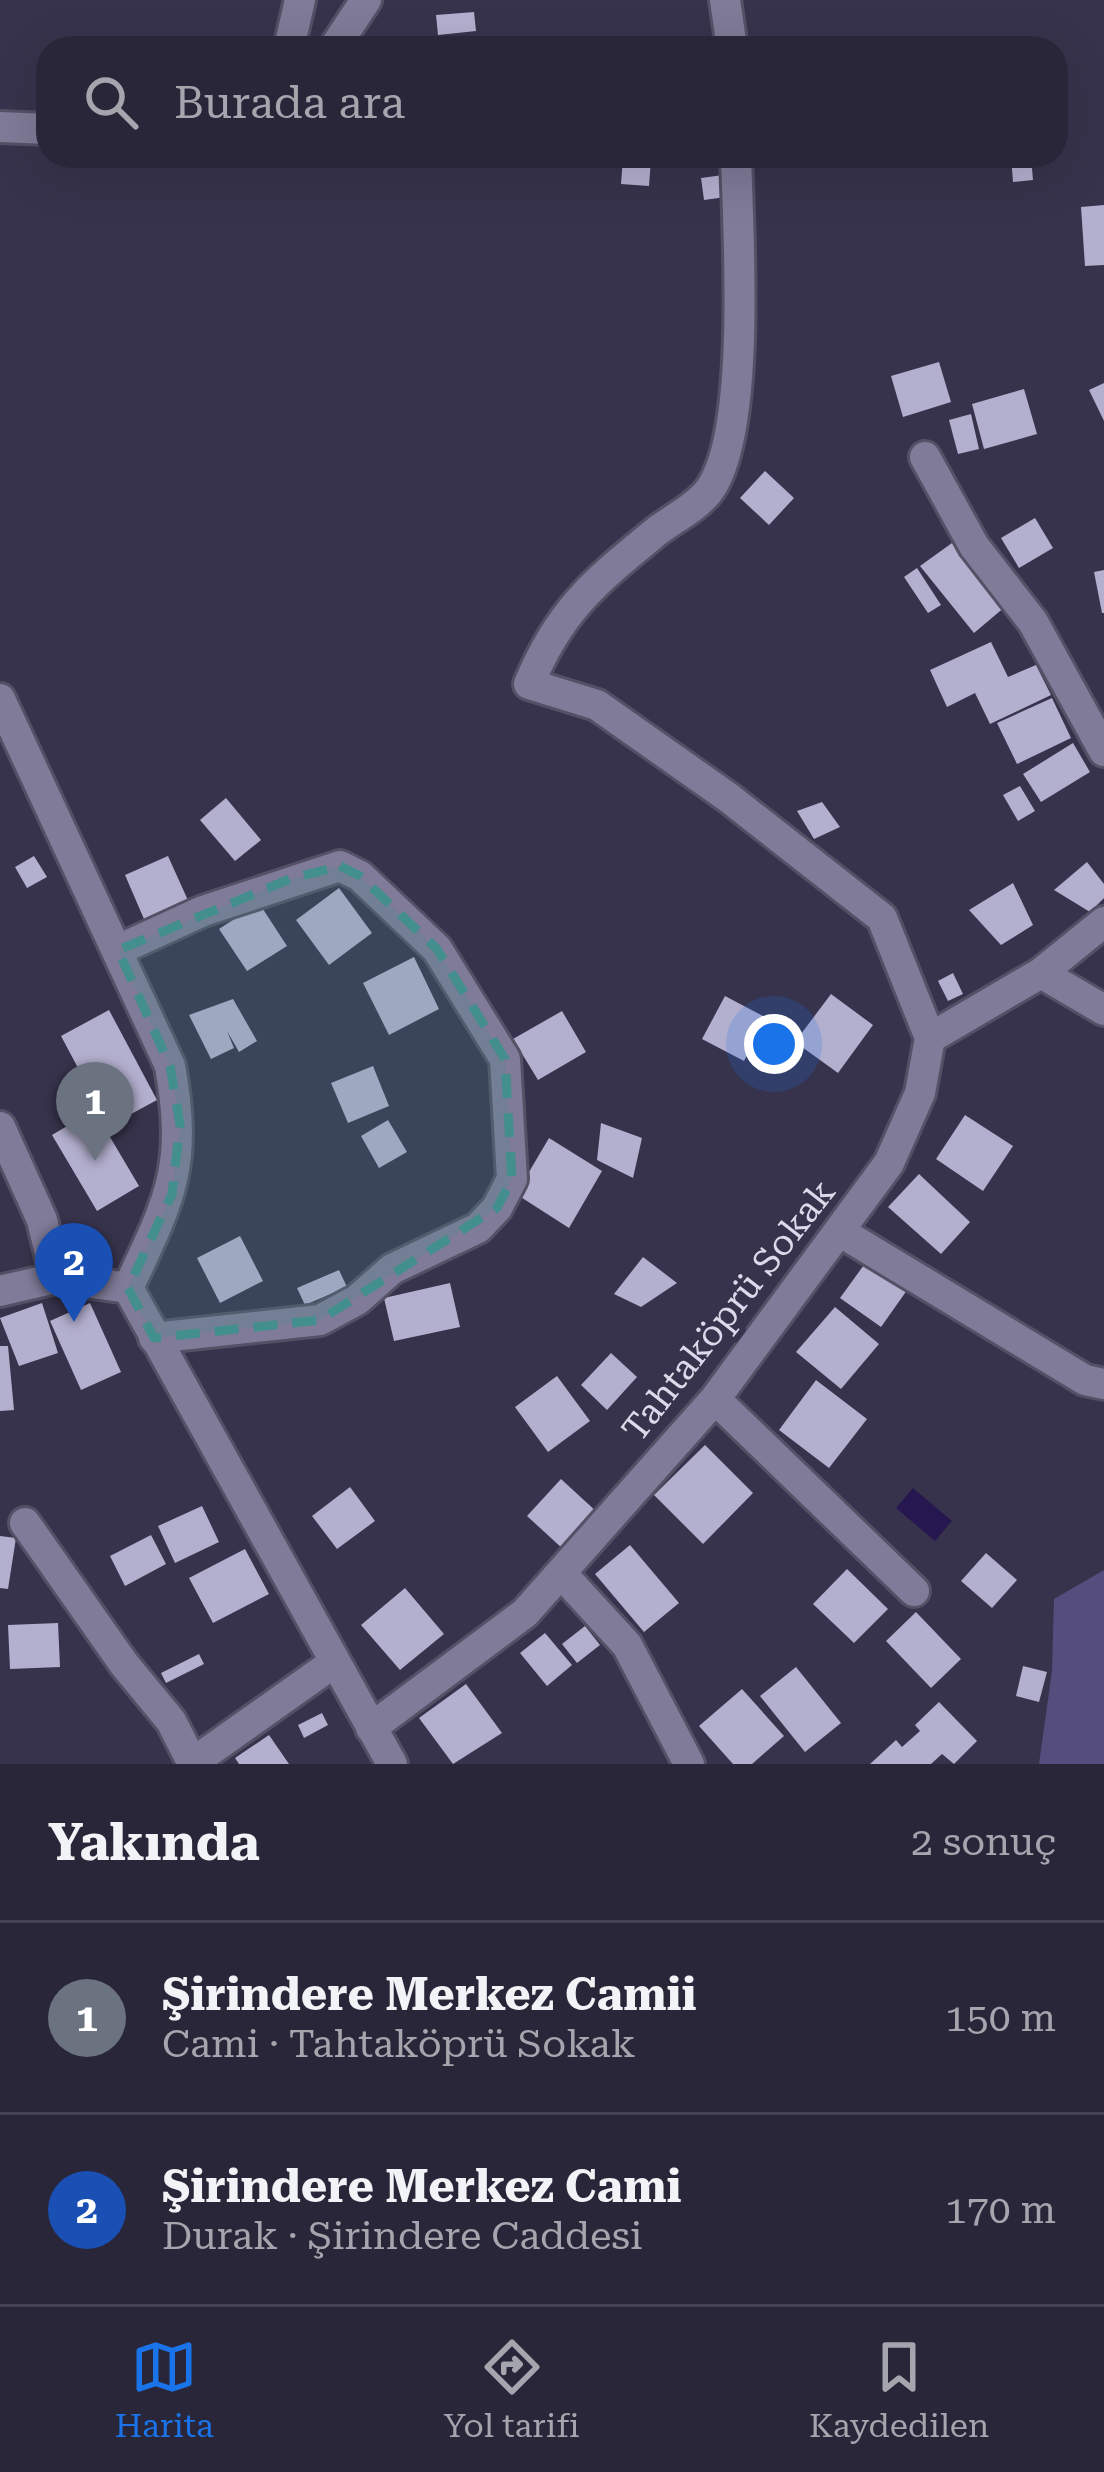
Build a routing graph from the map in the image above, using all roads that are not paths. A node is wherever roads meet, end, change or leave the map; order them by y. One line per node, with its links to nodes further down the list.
1 (300, 0): 5 (street)
2 (340, 0): 6 (street)
3 (366, 0): 7 (street)
4 (725, 0): 8 (street)
5 (292, 36)
6 (337, 36)
7 (342, 36)
8 (730, 36)
9 (0, 127): 10 (street)
10 (36, 129)
11 (736, 168): 19 (street)
12 (925, 457): 14 (street)
13 (0, 700): 16 (street)
14 (1104, 751)
15 (1104, 922): 17 (street)
16 (118, 950): 23 (street); 25 (street)
17 (1041, 973): 18 (street); 19 (street)
18 (1104, 1010)
19 (930, 1038): 21 (street, Tahtaköprü Sokak)
20 (0, 1127): 22 (street)
21 (839, 1231): 26 (street); 27 (street, Tahtaköprü Sokak)
22 (56, 1278): 23 (street); 24 (street)
23 (128, 1288): 25 (street)
24 (0, 1291)
25 (154, 1338): 31 (street)
26 (1104, 1384)
27 (715, 1399): 29 (street, Tahtaköprü Sokak); 30 (street)
28 (25, 1522): 33 (street)
29 (561, 1573): 32 (street, Tahtaköprü Sokak); 35 (street)
30 (914, 1591)
31 (332, 1664): 32 (street); 33 (street)
32 (371, 1728): 34 (street)
33 (192, 1764)
34 (392, 1764)
35 (689, 1764)

